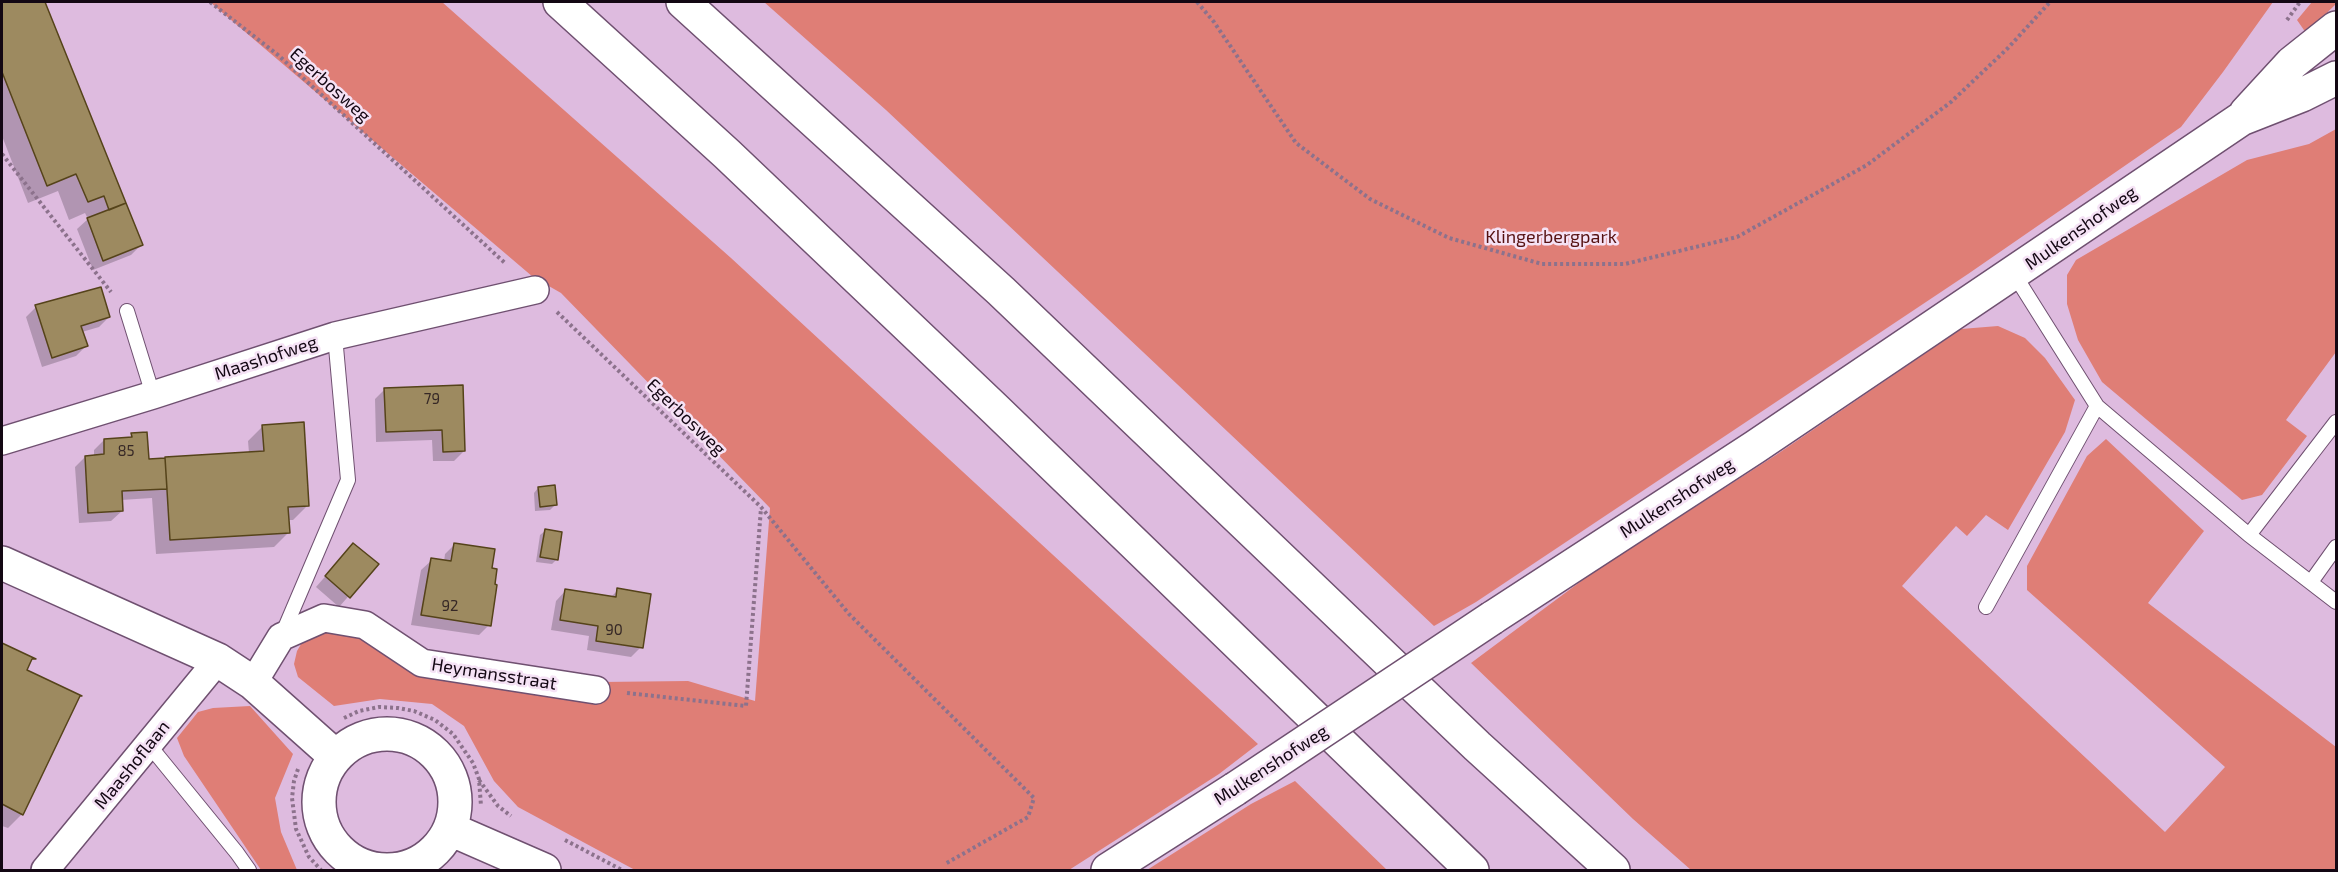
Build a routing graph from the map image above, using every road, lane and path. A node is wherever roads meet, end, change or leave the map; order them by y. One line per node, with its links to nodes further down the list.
1 (210, 2): 13 (path, Egerbosweg)
2 (560, 2): 44 (main road)
3 (683, 2): 45 (main road)
4 (1197, 2): 5 (path)
5 (2050, 2)
6 (2300, 2): 7 (path)
7 (2288, 20)
8 (2337, 28): 10 (main road, Mulkenshofweg)
9 (2337, 78): 10 (main road, Mulkenshofweg)
10 (2241, 119): 12 (main road, Mulkenshofweg)
11 (2, 154): 14 (path)
12 (2014, 274): 17 (lane); 43 (main road, Mulkenshofweg, bridge)
13 (535, 290): 15 (street, Maashofweg); 20 (path, Egerbosweg)
14 (127, 311): 16 (lane)
15 (335, 336): 16 (street, Maashofweg); 27 (lane)
16 (153, 395): 19 (street, Maashofweg)
17 (2097, 406): 21 (lane); 26 (lane)
18 (2337, 422): 21 (lane)
19 (2, 441)
20 (761, 507): 30 (path); 36 (path, Egerbosweg)
21 (2249, 535): 24 (lane)
22 (2337, 547): 24 (lane)
23 (2, 563): 28 (main road)
24 (2311, 582): 25 (lane)
25 (2337, 602)
26 (1986, 608)
27 (281, 638): 29 (street); 30 (street, Heymansstraat)
28 (218, 660): 29 (main road); 31 (street, Maashoflaan)
29 (253, 683): 32 (main road)
30 (596, 690)
31 (149, 745): 38 (street, Maashoflaan); 39 (lane)
32 (326, 747): 33 (path); 34 (main road); 37 (main road); 40 (path)
33 (513, 818)
34 (450, 829): 37 (main road); 41 (main road)
35 (561, 838): 42 (path)
36 (945, 864)
37 (361, 868)
38 (45, 870)
39 (249, 870)
40 (321, 870)
41 (544, 870)
42 (622, 870)
43 (1108, 870)
44 (1472, 870)
45 (1613, 870)

